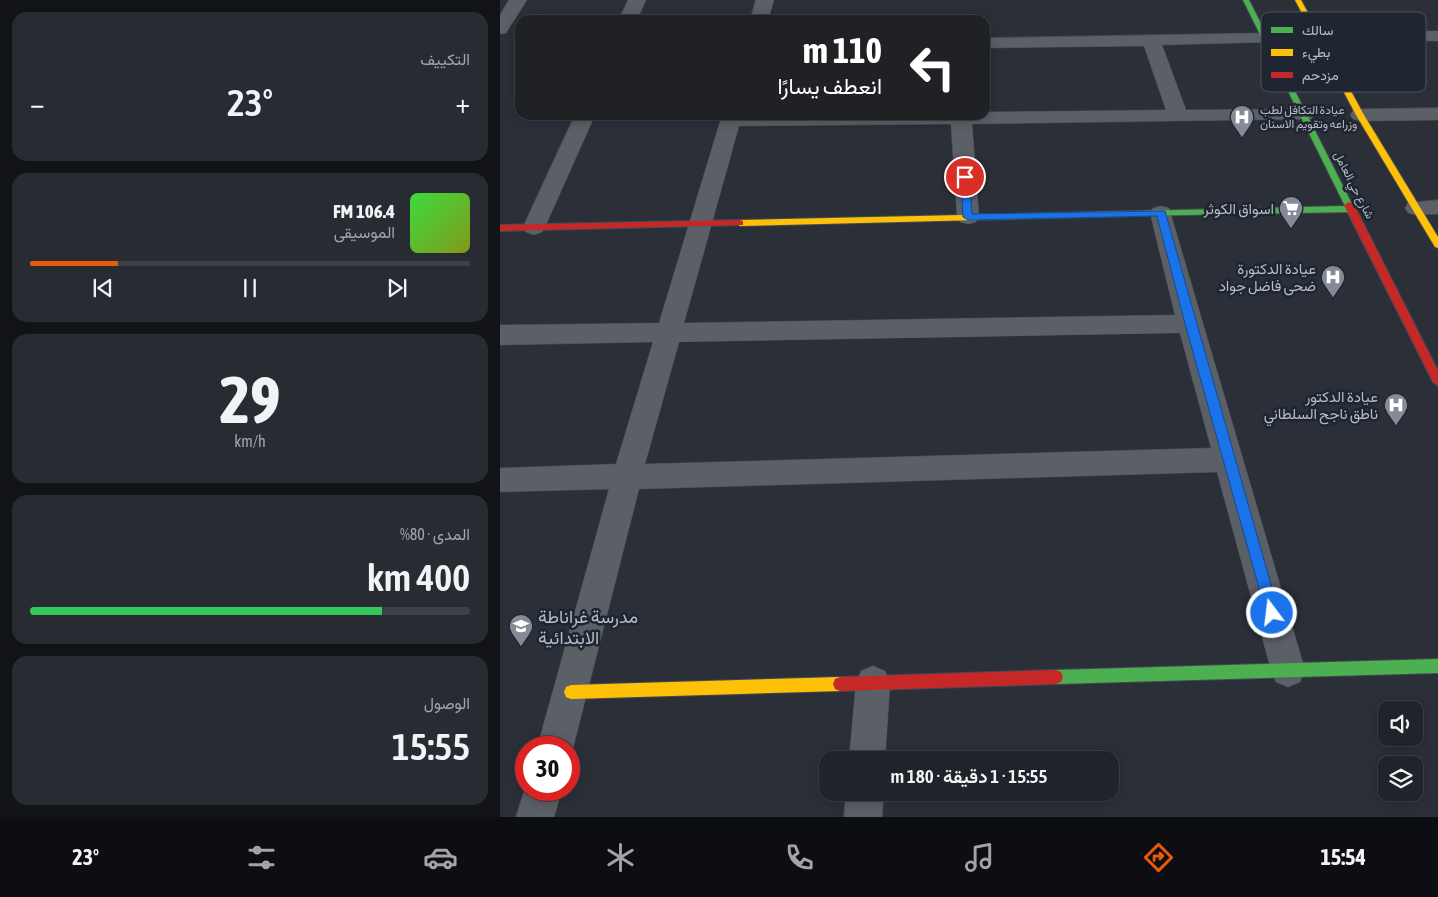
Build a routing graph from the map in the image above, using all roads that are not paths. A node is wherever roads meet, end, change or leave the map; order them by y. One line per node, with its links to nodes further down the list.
1 (518, 0): 9 (street)
2 (637, 0): 7 (street)
3 (765, 0): 8 (street)
4 (1246, 0): 10 (street, شارع حي العامل)
5 (1298, 0): 6 (street)
6 (1304, 12)
7 (630, 15)
8 (760, 15)
9 (500, 29)
10 (1261, 30)
11 (1261, 38): 12 (street)
12 (1151, 40): 13 (street); 17 (street)
13 (990, 43)
14 (1292, 92): 18 (street, شارع حي العامل)
15 (1347, 92): 19 (street)
16 (1438, 114): 19 (street)
17 (1178, 115): 18 (street); 20 (street)
18 (1304, 115): 26 (street, شارع حي العامل)
19 (1360, 115): 25 (street)
20 (990, 118)
21 (583, 120): 30 (street)
22 (730, 120): 29 (street)
23 (961, 120): 28 (street)
24 (1438, 207): 25 (street)
25 (1416, 208): 32 (street)
26 (1352, 209): 27 (street); 36 (street, شارع حي العامل)
27 (1161, 213): 28 (street); 33 (street)
28 (968, 217): 29 (street)
29 (701, 222): 30 (street); 34 (street)
30 (534, 227): 31 (street)
31 (500, 228)
32 (1438, 245)
33 (1190, 324): 34 (street); 37 (street)
34 (669, 333): 35 (street); 38 (street)
35 (500, 335)
36 (1438, 382)
37 (1230, 460): 38 (street); 41 (street)
38 (627, 477): 39 (street); 43 (street)
39 (500, 480)
40 (1438, 666): 41 (street)
41 (1288, 670): 42 (street)
42 (872, 683): 43 (street); 45 (street)
43 (570, 692): 44 (street)
44 (558, 736)
45 (868, 751)
46 (540, 801): 48 (street)
47 (864, 801): 49 (street)
48 (535, 817)
49 (863, 817)

